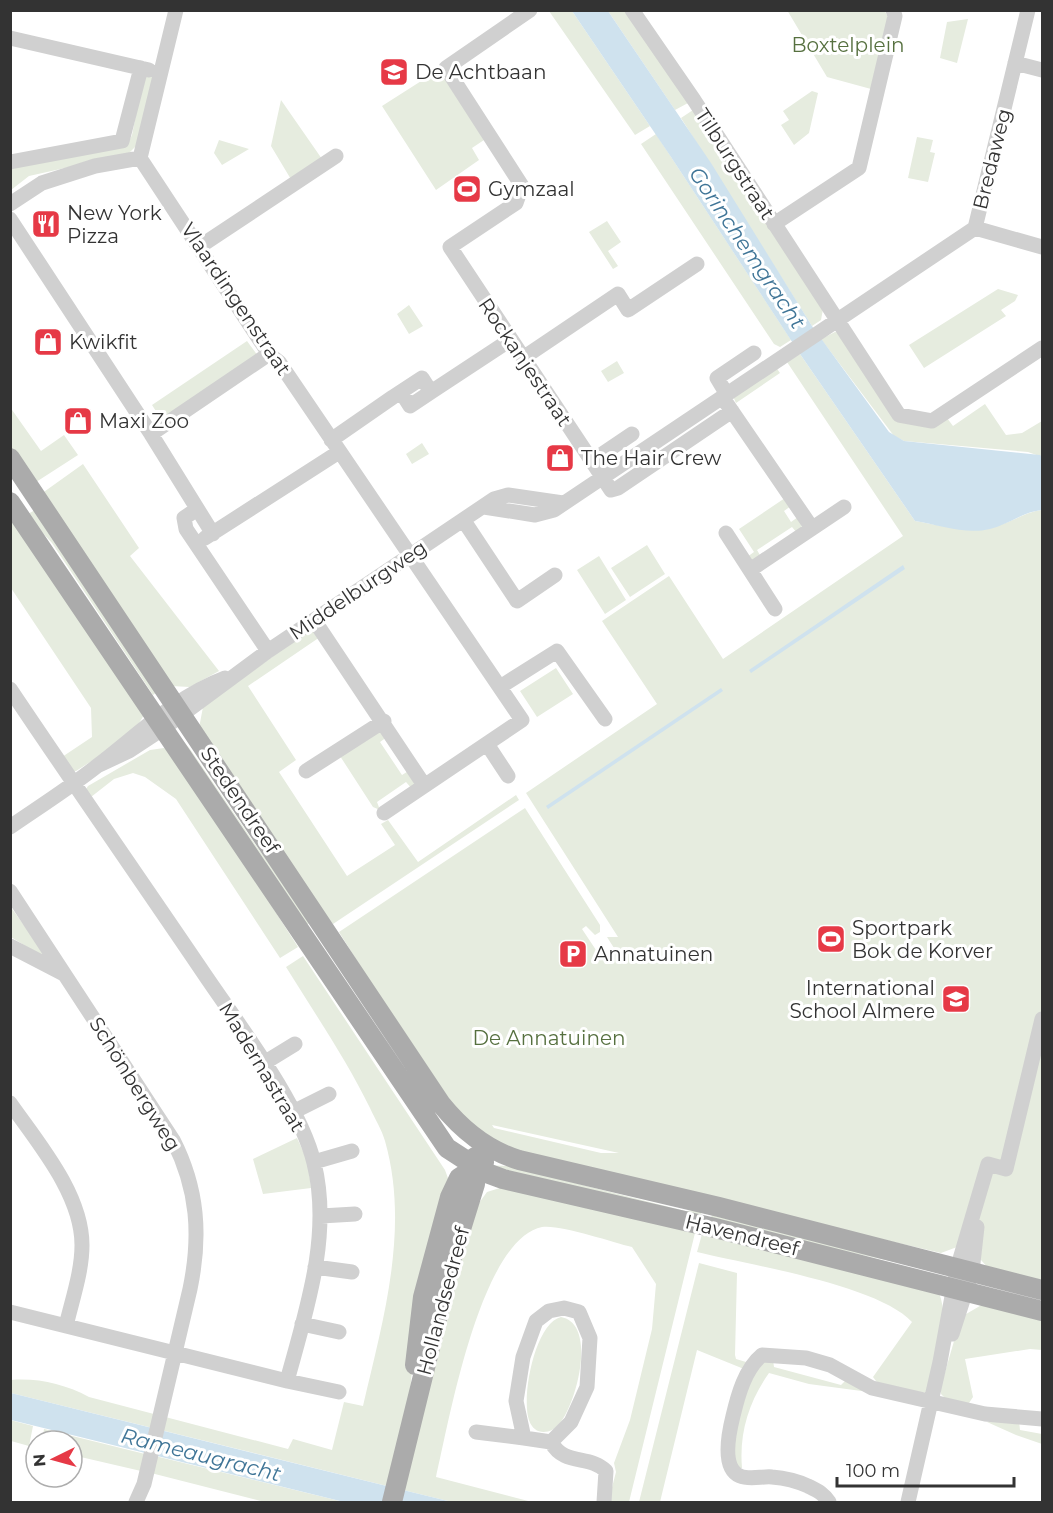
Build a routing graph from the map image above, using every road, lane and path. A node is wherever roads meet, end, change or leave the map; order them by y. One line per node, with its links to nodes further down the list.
1 (176, 10): 10 (street)
2 (530, 10): 22 (street, Rockanjestraat)
3 (632, 10): 16 (street, Tilburgstraat)
4 (893, 10): 16 (street)
5 (1028, 10): 7 (street, Bredaweg)
6 (10, 38): 8 (street)
7 (1015, 63): 9 (street); 17 (street, Bredaweg)
8 (141, 68): 10 (street); 13 (street)
9 (1042, 70)
10 (161, 72): 12 (street)
11 (336, 156): 18 (street)
12 (140, 159): 14 (street); 18 (street, Vlaardingenstraat)
13 (10, 162)
14 (10, 204)
15 (10, 219): 30 (street)
16 (774, 224): 21 (street, Tilburgstraat)
17 (975, 228): 19 (street); 21 (street, Bredaweg)
18 (199, 247): 26 (street, Vlaardingenstraat)
19 (1042, 247)
20 (697, 264): 27 (street)
21 (838, 319): 23 (street, Bredaweg); 24 (street, Tilburgstraat)
22 (510, 340): 27 (street, Rockanjestraat); 32 (street)
23 (795, 348): 28 (street, Middelburgweg)
24 (1042, 348)
25 (754, 353): 28 (street)
26 (269, 354): 30 (street); 32 (street, Vlaardingenstraat)
27 (523, 358): 33 (street, Rockanjestraat)
28 (724, 394): 29 (street); 35 (street, Middelburgweg)
29 (732, 411): 35 (street); 40 (street)
30 (151, 434): 37 (street)
31 (632, 434): 33 (street)
32 (335, 446): 42 (street); 44 (street, Vlaardingenstraat)
33 (592, 461): 35 (street, Rockanjestraat)
34 (14, 463): 52 (main road, Stedendreef)
35 (602, 476): 39 (street, Middelburgweg)
36 (844, 507): 40 (street)
37 (197, 509): 42 (street); 43 (street)
38 (15, 510): 55 (main road, Stedendreef)
39 (464, 521): 44 (street, Middelburgweg); 46 (street)
40 (812, 528): 45 (street)
41 (726, 533): 45 (street)
42 (213, 534): 43 (street)
43 (196, 544): 49 (street)
44 (409, 555): 48 (street, Middelburgweg); 50 (street, Vlaardingenstraat)
45 (750, 570): 47 (street)
46 (555, 575)
47 (775, 609)
48 (314, 620): 49 (street, Middelburgweg); 54 (street)
49 (268, 651): 52 (street, Middelburgweg)
50 (500, 687): 53 (street); 56 (street, Vlaardingenstraat)
51 (10, 689): 59 (street, Madernastraat)
52 (179, 710): 55 (street, Middelburgweg); 72 (main road, Stedendreef)
53 (605, 719)
54 (384, 721): 57 (street); 60 (street)
55 (160, 722): 59 (street, Middelburgweg); 73 (main road, Stedendreef)
56 (487, 744): 58 (street); 60 (street)
57 (306, 771)
58 (508, 776)
59 (74, 782): 62 (street, Middelburgweg); 68 (street, Madernastraat)
60 (424, 785): 61 (street)
61 (384, 813)
62 (10, 827)
63 (10, 891): 65 (street, Schönbergweg)
64 (10, 946): 65 (street, Schönbergweg)
65 (66, 975): 93 (street, Schönbergweg)
66 (1042, 1019): 84 (street)
67 (295, 1044): 68 (street)
68 (264, 1063): 71 (street, Madernastraat)
69 (329, 1094): 71 (street)
70 (10, 1102): 91 (street)
71 (293, 1112): 76 (street, Madernastraat)
72 (474, 1138): 75 (main road, Stedendreef); 77 (main road)
73 (447, 1148): 77 (main road, Havendreef); 79 (main road)
74 (352, 1151): 76 (street)
75 (513, 1158): 77 (main road); 84 (main road, Havendreef)
76 (314, 1162): 82 (street, Madernastraat)
77 (475, 1166): 78 (main road, Havendreef); 79 (main road); 80 (main road)
78 (503, 1179): 80 (main road); 87 (main road, Havendreef)
79 (455, 1184): 96 (main road, Hollandsedreef)
80 (470, 1202): 96 (main road, Hollandsedreef)
81 (355, 1214): 82 (street)
82 (321, 1216): 83 (street, Madernastraat)
83 (315, 1267): 85 (street); 90 (street, Madernastraat)
84 (964, 1270): 86 (main road, Havendreef); 87 (street)
85 (352, 1272)
86 (1042, 1290)
87 (960, 1291): 88 (main road, Havendreef); 97 (street)
88 (1042, 1311)
89 (10, 1312): 91 (street)
90 (302, 1324): 92 (street); 94 (street, Madernastraat)
91 (66, 1326): 93 (street)
92 (339, 1332)
93 (173, 1354): 94 (street); 102 (street, Schönbergweg)
94 (287, 1381): 95 (street)
95 (339, 1392)
96 (415, 1401): 103 (main road, Hollandsedreef)
97 (932, 1401): 98 (street); 105 (street); 106 (street)
98 (1042, 1419)
99 (476, 1432): 100 (street)
100 (524, 1438): 101 (street); 101 (street)
101 (550, 1442): 104 (street)
102 (136, 1503)
103 (392, 1503)
104 (604, 1503)
105 (829, 1503)
106 (908, 1503)

